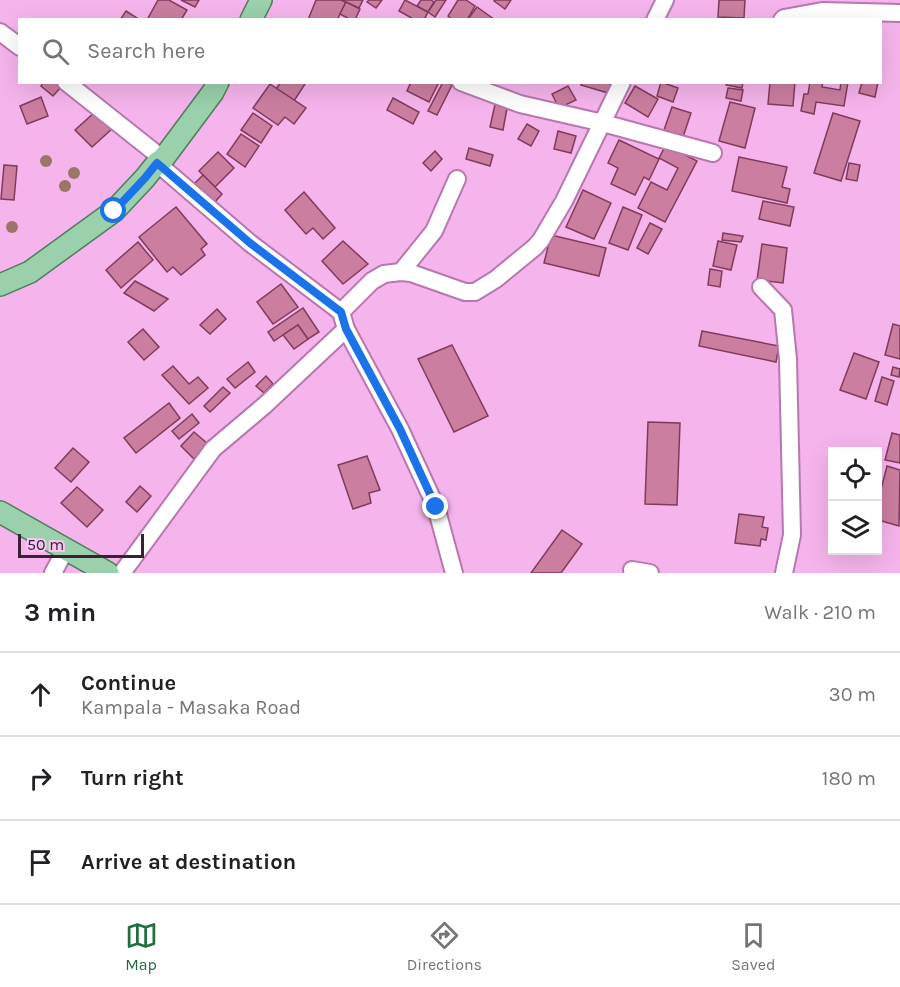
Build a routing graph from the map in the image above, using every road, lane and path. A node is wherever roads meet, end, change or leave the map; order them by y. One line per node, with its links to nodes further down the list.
1 (261, 0): 4 (main road)
2 (665, 0): 5 (street)
3 (900, 13): 6 (street)
4 (252, 18)
5 (657, 18)
6 (784, 18)
7 (0, 32): 8 (street)
8 (18, 46)
9 (68, 84): 15 (street)
10 (217, 84): 15 (main road)
11 (466, 84): 13 (street)
12 (621, 84): 13 (street)
13 (603, 123): 14 (street); 17 (street)
14 (713, 153)
15 (160, 161): 18 (main road); 20 (street)
16 (457, 179): 17 (street)
17 (400, 272): 20 (street)
18 (0, 285)
19 (761, 287): 30 (street)
20 (341, 312): 21 (street)
21 (346, 329): 27 (street); 28 (street)
22 (0, 512): 23 (main road)
23 (66, 549): 25 (street); 26 (main road)
24 (632, 570): 29 (street)
25 (53, 573)
26 (108, 573)
27 (122, 573)
28 (454, 573)
29 (650, 573)
30 (784, 573)

